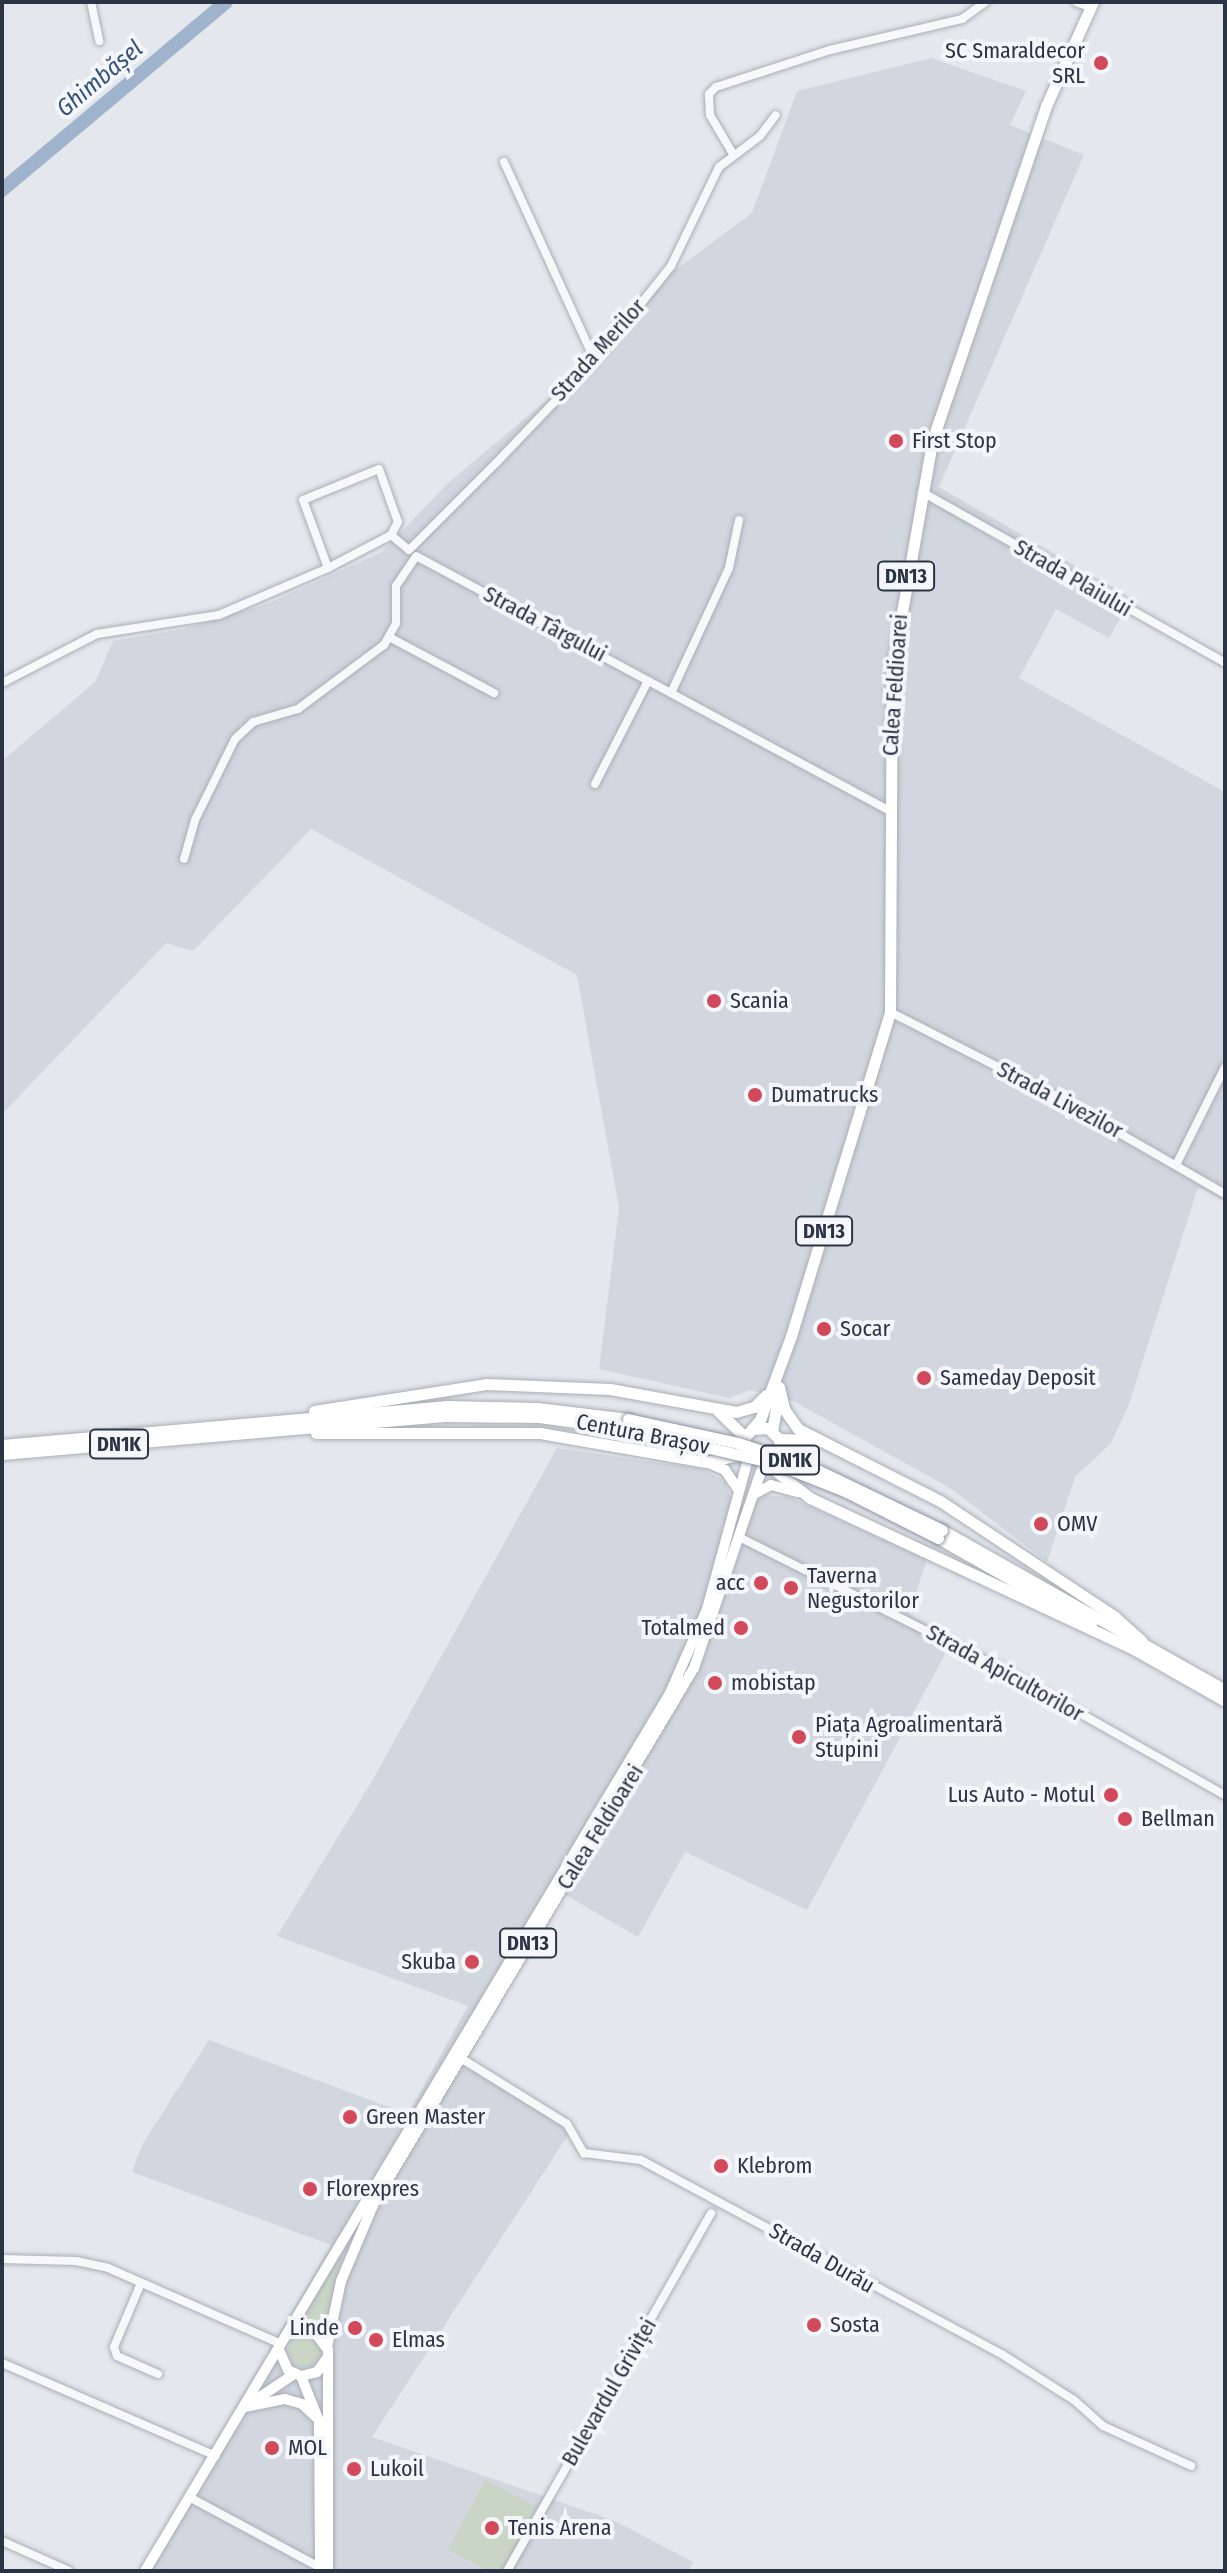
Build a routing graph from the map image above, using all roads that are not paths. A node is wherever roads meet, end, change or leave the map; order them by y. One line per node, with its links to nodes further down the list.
1 (91, 2): 5 (street)
2 (985, 2): 7 (street)
3 (1076, 2): 4 (street)
4 (1092, 5): 10 (highway, Calea Feldioarei / DN13)
5 (99, 41)
6 (776, 115): 7 (street, Strada Merilor)
7 (733, 154): 9 (street, Strada Merilor)
8 (504, 162): 9 (street)
9 (594, 359): 13 (street, Strada Merilor)
10 (922, 492): 17 (street, Strada Plaiului); 23 (highway, Calea Feldioarei / DN13)
11 (739, 520): 21 (street)
12 (391, 535): 13 (street); 15 (street); 15 (street)
13 (409, 550): 14 (street, Strada Târgului)
14 (418, 557): 16 (street); 18 (street, Strada Târgului)
15 (328, 568): 19 (street)
16 (391, 638): 20 (street); 24 (street)
17 (1225, 663)
18 (648, 681): 21 (street, Strada Târgului); 22 (street)
19 (2, 683)
20 (494, 693)
21 (671, 693): 23 (street, Strada Târgului)
22 (595, 784)
23 (890, 811): 25 (highway, Calea Feldioarei / DN13)
24 (184, 859)
25 (890, 1012): 27 (street, Strada Livezilor); 29 (highway, Calea Feldioarei / DN13)
26 (1225, 1067): 27 (street)
27 (1177, 1163): 28 (street, Strada Livezilor)
28 (1225, 1194)
29 (776, 1386): 30 (highway); 32 (highway, Calea Feldioarei / DN13); 33 (highway, Calea Feldioarei / DN13); 34 (highway)
30 (717, 1410): 31 (highway); 32 (highway)
31 (235, 1428): 35 (highway, Centura Brașov / DN1K); 36 (highway, Centura Brașov / DN1K); 38 (highway); 44 (highway, Centura Brașov / DN1K, bridge)
32 (749, 1433): 33 (highway); 37 (highway, DN13)
33 (776, 1435): 34 (highway); 39 (highway, DN13)
34 (818, 1440): 44 (highway, DN1K)
35 (2, 1445)
36 (2, 1454)
37 (746, 1457): 38 (highway); 39 (highway); 40 (main road, Calea Feldioarei / DN13)
38 (706, 1462): 40 (main road)
39 (765, 1464): 41 (main road, Calea Feldioarei / DN13); 42 (highway)
40 (740, 1493): 52 (main road, Calea Feldioarei / DN13)
41 (752, 1495): 42 (main road); 43 (main road, Calea Feldioarei / DN13)
42 (810, 1498): 44 (highway)
43 (739, 1537): 47 (street, Strada Apicultorilor); 48 (main road, Calea Feldioarei / DN13)
44 (1139, 1646): 45 (highway, Centura Brașov / DN1K); 46 (highway, Centura Brașov / DN1K)
45 (1225, 1690)
46 (1225, 1701)
47 (1225, 1795)
48 (459, 2057): 54 (main road, Calea Feldioarei / DN13); 61 (street, Strada Durău)
49 (711, 2213): 67 (street, Bulevardul Griviței)
50 (2, 2259): 51 (street)
51 (141, 2283): 53 (street); 56 (street)
52 (292, 2332): 53 (main road, Calea Feldioarei / DN13); 54 (main road)
53 (281, 2348): 57 (main road); 58 (main road, Calea Feldioarei)
54 (327, 2350): 57 (main road, Calea Feldioarei); 64 (main road, DN13)
55 (2, 2363): 60 (street)
56 (158, 2374)
57 (298, 2375): 58 (main road, Calea Feldioarei); 59 (main road)
58 (245, 2407): 59 (main road); 60 (main road, Calea Feldioarei)
59 (319, 2421): 64 (main road)
60 (216, 2456): 62 (main road, Calea Feldioarei)
61 (1191, 2466)
62 (191, 2498): 64 (street); 66 (main road, Calea Feldioarei)
63 (2, 2541): 65 (street)
64 (322, 2570)
65 (69, 2571)
66 (145, 2571)
67 (507, 2571)

